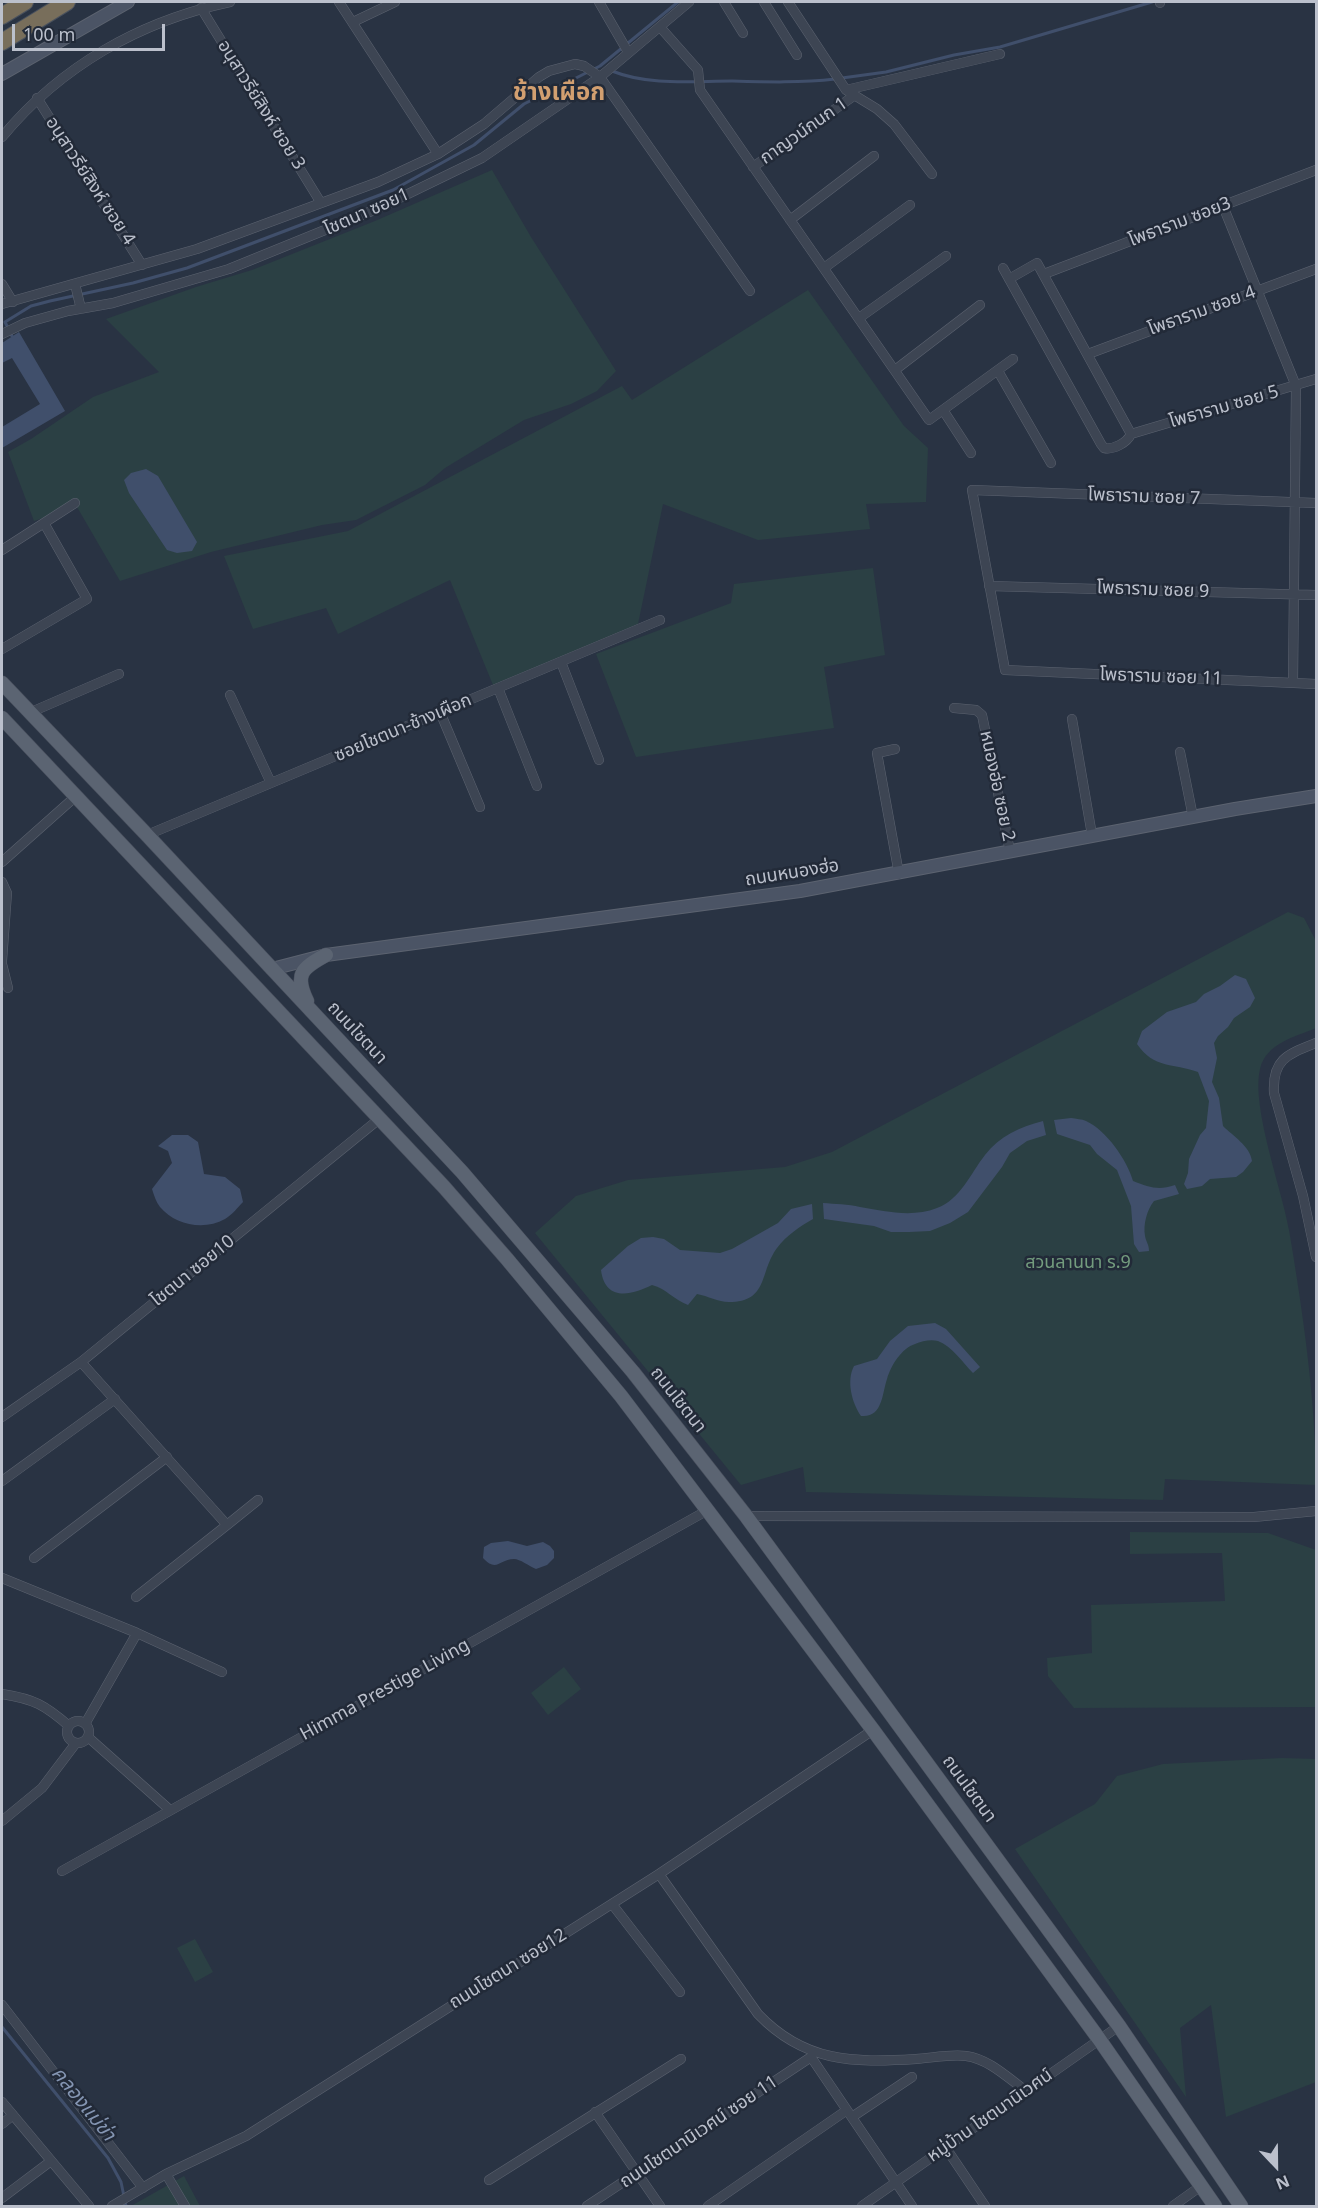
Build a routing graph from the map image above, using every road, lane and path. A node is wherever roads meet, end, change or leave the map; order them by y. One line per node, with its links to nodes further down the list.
1 (25, 2): 13 (highway)
2 (67, 2): 17 (highway)
3 (128, 2): 21 (main road)
4 (230, 2): 12 (street)
5 (339, 2): 14 (street)
6 (395, 2): 14 (street)
7 (599, 2): 18 (street)
8 (689, 2): 15 (street, โชตนา ซอย1)
9 (724, 2): 16 (street)
10 (764, 2): 20 (street)
11 (788, 2): 23 (street)
12 (201, 8): 24 (street); 31 (street, อนุสาวรีย์สิงห์ ซอย 3)
13 (2, 16)
14 (353, 22): 26 (street)
15 (660, 27): 18 (street, โชตนา ซอย1); 28 (street)
16 (743, 33)
17 (2, 42)
18 (628, 52): 22 (street, โชตนา ซอย1)
19 (1000, 54): 23 (street)
20 (797, 55)
21 (2, 74)
22 (600, 76): 26 (street); 44 (street); 49 (street, โชตนา ซอย1)
23 (850, 92): 28 (street, กาญวน์กนก 1); 30 (street)
24 (37, 99): 25 (street); 36 (street, อนุสาวรีย์สิงห์ ซอย 4)
25 (2, 137)
26 (438, 154): 31 (street)
27 (874, 156): 34 (street)
28 (753, 167): 34 (street)
29 (1317, 170): 33 (street, โพธาราม ซอย3)
30 (932, 174)
31 (321, 202): 36 (street)
32 (910, 205): 38 (street)
33 (1223, 206): 40 (street, โพธาราม ซอย3); 45 (street)
34 (790, 219): 38 (street)
35 (946, 256): 50 (street)
36 (142, 265): 43 (street)
37 (1003, 267): 41 (street)
38 (824, 268): 50 (street)
39 (1317, 268): 45 (street, โพธาราม ซอย 4)
40 (1044, 274): 41 (street); 52 (street)
41 (1009, 279): 59 (street, โพธาราม ซอย 5)
42 (2, 284): 46 (street)
43 (75, 284): 46 (street); 49 (street)
44 (750, 291)
45 (1257, 291): 52 (street, โพธาราม ซอย 4); 57 (street)
46 (13, 302): 47 (street)
47 (2, 304)
48 (980, 306): 54 (street)
49 (81, 309): 51 (street, โชตนา ซอย1)
50 (859, 318): 54 (street)
51 (2, 334)
52 (1088, 354): 59 (street)
53 (1013, 359): 55 (street)
54 (895, 370): 58 (street)
55 (998, 370): 58 (street); 61 (street)
56 (1317, 380): 57 (street, โพธาราม ซอย 5)
57 (1296, 386): 59 (street, โพธาราม ซอย 5); 63 (street)
58 (942, 410): 60 (street)
59 (1131, 434)
60 (971, 453)
61 (1051, 463)
62 (75, 503): 65 (street)
63 (1295, 503): 64 (street, โพธาราม ซอย 7); 67 (street, โพธาราม ซอย 7); 68 (street)
64 (1317, 503)
65 (44, 523): 66 (street); 71 (street)
66 (2, 550)
67 (989, 586): 68 (street, โพธาราม ซอย 9); 75 (street, โพธาราม ซอย 11)
68 (1294, 594): 69 (street, โพธาราม ซอย 9); 75 (street)
69 (1317, 595)
70 (660, 620): 72 (street, ซอยโชตนา-ช้างเผือก)
71 (2, 649)
72 (561, 662): 77 (street, ซอยโชตนา-ช้างเผือก); 86 (street)
73 (118, 674): 81 (street)
74 (2, 683): 81 (main road, ถนนโชตนา)
75 (1293, 683): 76 (street, โพธาราม ซอย 11)
76 (1317, 684)
77 (498, 688): 80 (street, ซอยโชตนา-ช้างเผือก); 88 (street)
78 (230, 695): 87 (street)
79 (954, 708): 95 (street, หนองฮ่อ ซอย 2)
80 (440, 712): 87 (street, ซอยโชตนา-ช้างเผือก); 91 (street)
81 (29, 713): 93 (main road, ถนนโชตนา)
82 (2, 718): 90 (main road)
83 (1072, 719): 94 (street)
84 (895, 749): 97 (street)
85 (1180, 752): 92 (street)
86 (599, 760)
87 (271, 783): 93 (street, ซอยโชตนา-ช้างเผือก)
88 (537, 786)
89 (1317, 796): 92 (main road, ถนนหนองฮ่อ)
90 (75, 797): 96 (street); 102 (main road)
91 (480, 807)
92 (1193, 817): 94 (main road, ถนนหนองฮ่อ)
93 (147, 835): 101 (main road, ถนนโชตนา)
94 (1092, 836): 95 (main road, ถนนหนองฮ่อ)
95 (1010, 851): 97 (main road, ถนนหนองฮ่อ)
96 (2, 862)
97 (899, 874): 99 (main road, ถนนหนองฮ่อ)
98 (2, 882): 100 (street)
99 (326, 955): 101 (main road, ถนนหนองฮ่อ); 104 (main road)
100 (2, 963): 103 (street)
101 (272, 969): 102 (main road); 104 (main road, ถนนโชตนา)
102 (254, 986): 106 (main road)
103 (8, 988)
104 (311, 1010): 107 (main road, ถนนโชตนา)
105 (1317, 1043): 109 (street)
106 (379, 1119): 108 (main road); 110 (street, โชตนา ซอย10)
107 (462, 1172): 108 (main road); 118 (main road, ถนนโชตนา)
108 (444, 1187): 116 (main road)
109 (1317, 1257)
110 (81, 1362): 111 (street); 112 (street, โชตนา ซอย10)
111 (115, 1399): 113 (street); 114 (street)
112 (2, 1418)
113 (167, 1457): 119 (street); 120 (street)
114 (2, 1481)
115 (258, 1500): 119 (street)
116 (708, 1510): 128 (main road); 131 (street, Himma Prestige Living)
117 (1317, 1510): 118 (street)
118 (746, 1516): 138 (main road, ถนนโชตนา)
119 (227, 1525): 122 (street)
120 (34, 1558)
121 (2, 1578): 123 (street)
122 (136, 1597)
123 (136, 1633): 124 (street); 126 (street)
124 (222, 1672)
125 (2, 1694): 127 (street)
126 (86, 1724): 127 (street); 129 (street)
127 (69, 1726): 130 (street)
128 (873, 1730): 134 (street, ถนนโชตนา ซอย12); 139 (main road)
129 (88, 1737): 130 (street); 131 (street)
130 (76, 1743): 132 (street)
131 (170, 1810): 133 (street, Himma Prestige Living)
132 (2, 1821)
133 (62, 1871)
134 (659, 1874): 135 (street, ถนนโชตนา ซอย12); 142 (street)
135 (612, 1904): 136 (street); 151 (street, ถนนโชตนา ซอย12)
136 (680, 1992)
137 (2, 2006): 155 (street)
138 (1119, 2026): 139 (street, หมู่บ้าน โชตนานิเวศน์); 168 (main road, ถนนโชตนา)
139 (1099, 2039): 142 (street, หมู่บ้าน โชตนานิเวศน์); 154 (main road)
140 (681, 2059): 144 (street)
141 (912, 2077): 145 (street)
142 (1026, 2091): 148 (street, หมู่บ้าน โชตนานิเวศน์)
143 (2, 2102): 146 (street)
144 (595, 2112): 150 (street); 152 (street)
145 (849, 2113): 150 (street, ถนนโชตนานิเวศน์ ซอย 11); 153 (street); 162 (street)
146 (13, 2115): 147 (street); 149 (street)
147 (2, 2124)
148 (946, 2148): 153 (street, หมู่บ้าน โชตนานิเวศน์); 165 (street)
149 (51, 2161): 156 (street); 158 (street)
150 (637, 2173): 160 (street, ถนนโชตนานิเวศน์ ซอย 11); 161 (street)
151 (166, 2174): 155 (street, ถนนโชตนา ซอย12); 159 (street)
152 (489, 2180)
153 (896, 2183): 163 (street, หมู่บ้าน โชตนานิเวศน์); 164 (street)
154 (1201, 2186): 166 (street); 167 (main road)
155 (143, 2188): 157 (street, ถนนโชตนา ซอย12)
156 (2, 2198)
157 (115, 2205)
158 (89, 2206)
159 (185, 2206)
160 (587, 2206)
161 (660, 2206)
162 (708, 2206)
163 (862, 2206)
164 (912, 2206)
165 (985, 2206)
166 (1173, 2206)
167 (1215, 2206)
168 (1241, 2206)

